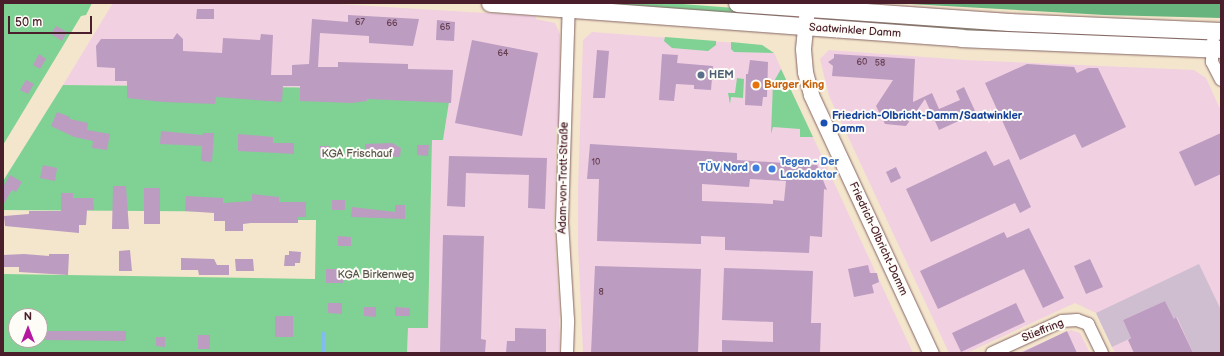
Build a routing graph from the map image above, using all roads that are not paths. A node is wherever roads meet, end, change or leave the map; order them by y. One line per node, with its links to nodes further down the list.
1 (490, 3): 3 (main road, Saatwinkler Damm)
2 (737, 3): 4 (main road, Saatwinkler Damm)
3 (569, 6): 5 (main road, Saatwinkler Damm); 9 (street, Adam-von-Trott-Straße)
4 (807, 8): 5 (street, Friedrich-Olbricht-Damm); 6 (main road, Saatwinkler Damm)
5 (805, 27): 7 (main road, Saatwinkler Damm); 10 (street, Friedrich-Olbricht-Damm)
6 (1217, 31): 7 (street)
7 (1217, 49): 8 (street)
8 (1221, 80)
9 (567, 353)
10 (931, 353)
11 (992, 353): 12 (street, Stieffring)
12 (1102, 353)

